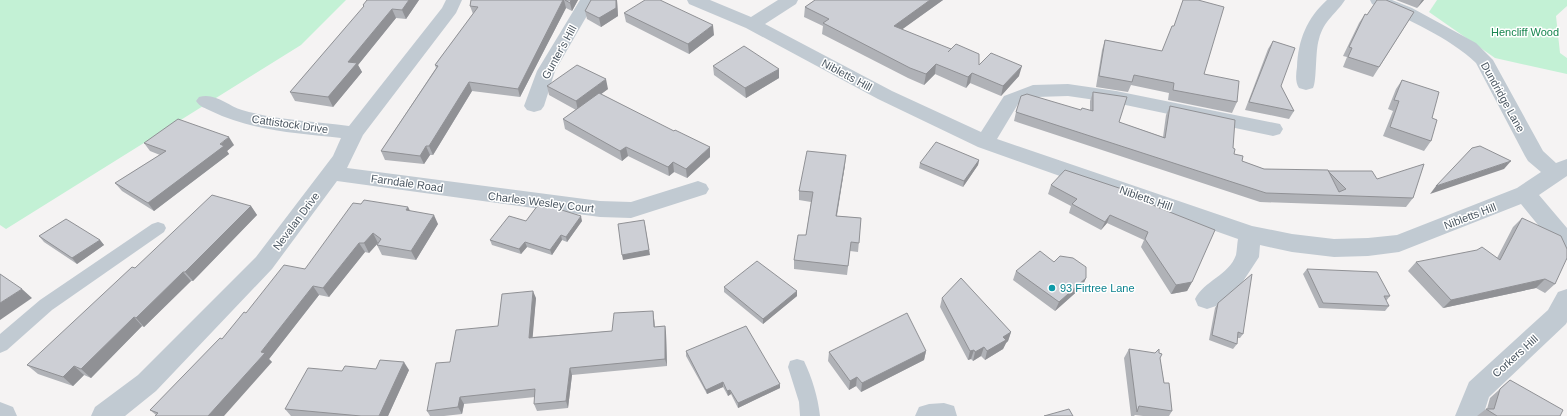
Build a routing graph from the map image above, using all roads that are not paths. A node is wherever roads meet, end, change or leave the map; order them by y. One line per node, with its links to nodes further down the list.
1 (454, 0): 12 (street, Nevalan Drive)
2 (588, 0): 10 (street, Gunter's Hill)
3 (695, 0): 7 (street, Nibletts Hill)
4 (790, 0): 7 (street)
5 (1337, 0): 8 (street)
6 (1378, 0): 14 (street, Dundridge Lane)
7 (752, 24): 13 (street, Nibletts Hill)
8 (1306, 84)
9 (206, 101): 12 (street, Cattistock Drive)
10 (534, 106)
11 (1273, 129): 13 (street)
12 (354, 133): 15 (street, Nevalan Drive)
13 (985, 142): 20 (street, Nibletts Hill)
14 (1561, 169): 18 (street, Nibletts Hill)
15 (332, 173): 17 (street, Farndale Road); 28 (street, Nevalan Drive)
16 (698, 189): 17 (street, Charles Wesley Court)
17 (483, 194)
18 (1525, 194): 20 (street, Nibletts Hill); 21 (street)
19 (158, 228): 24 (lane)
20 (1250, 234): 22 (street)
21 (1567, 250)
22 (1207, 299)
23 (1567, 299): 30 (street, Corkers Hill)
24 (0, 345)
25 (796, 367): 29 (lane)
26 (0, 414): 27 (street)
27 (3, 416)
28 (105, 416)
29 (810, 416)
30 (1469, 416)

